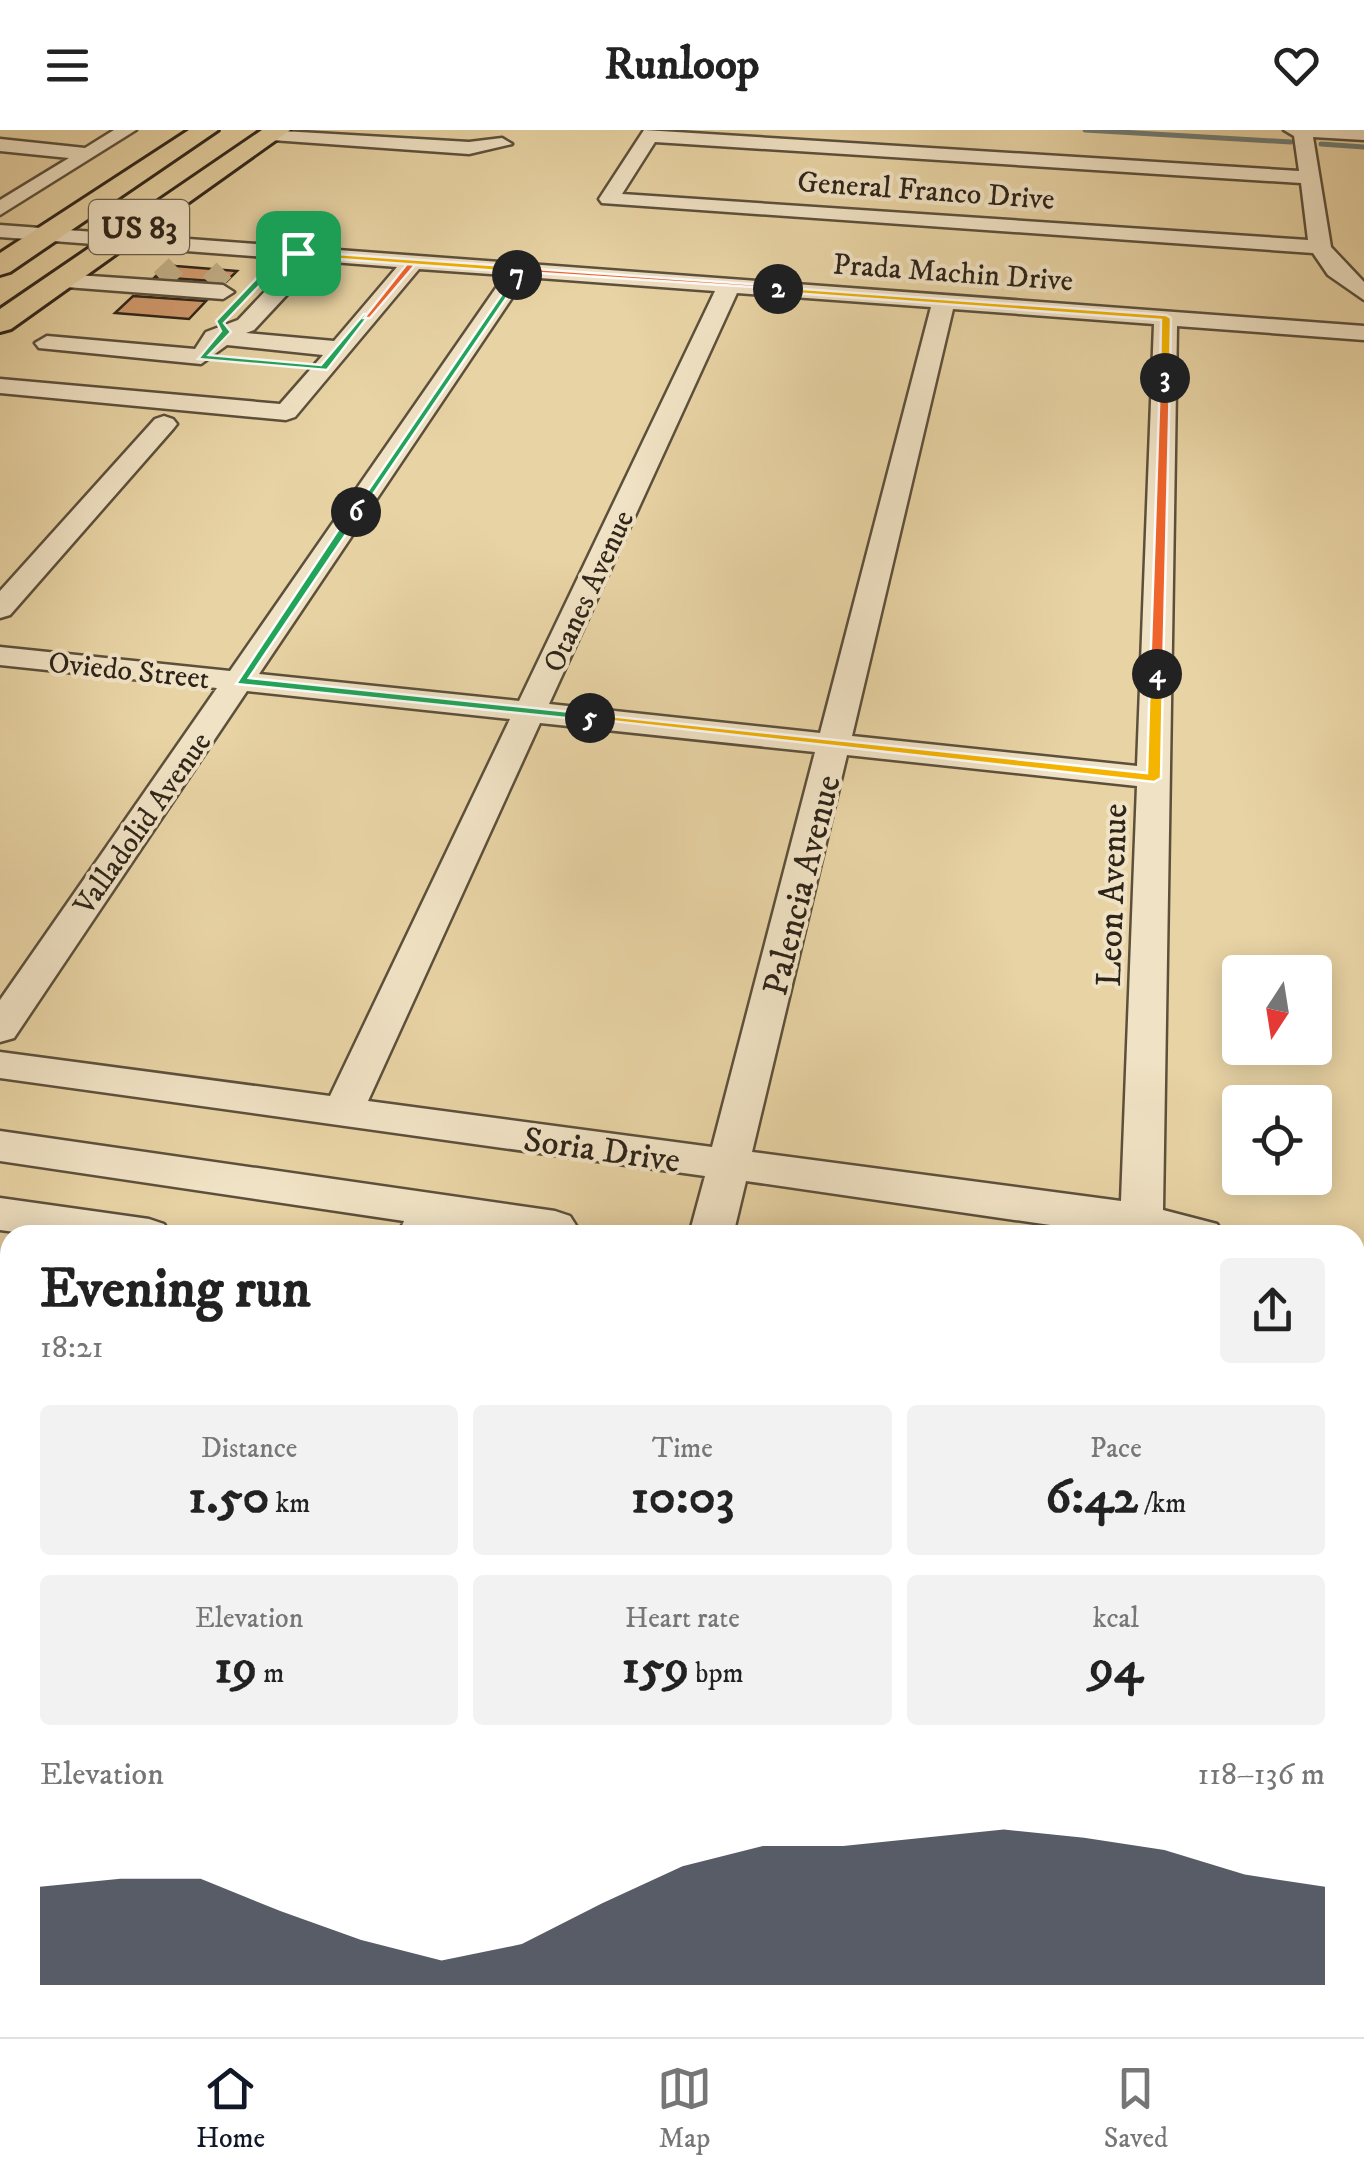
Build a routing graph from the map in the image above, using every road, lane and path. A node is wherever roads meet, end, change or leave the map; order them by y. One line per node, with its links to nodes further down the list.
1 (127, 130): 10 (street)
2 (206, 130): 14 (main road, US 83)
3 (1293, 130): 4 (street)
4 (1304, 130): 7 (street); 11 (street)
5 (275, 132): 8 (street); 15 (main road, US 83)
6 (651, 133): 11 (street); 16 (street, General Franco Drive)
7 (1364, 134)
8 (502, 144)
9 (0, 145): 10 (street)
10 (88, 154): 12 (street)
11 (1310, 178): 16 (street)
12 (0, 209)
13 (0, 231): 14 (street, Prada Machin Drive)
14 (48, 234): 15 (street, Prada Machin Drive); 19 (main road, US 83)
15 (120, 240): 21 (street, Prada Machin Drive); 22 (main road, US 83)
16 (1320, 247): 25 (street)
17 (293, 257): 18 (street, Prada Machin Drive); 21 (street, Prada Machin Drive); 31 (street)
18 (413, 262): 20 (street, Prada Machin Drive); 33 (street)
19 (0, 266)
20 (520, 270): 24 (street, Prada Machin Drive); 38 (street, Valladolid Avenue)
21 (204, 277): 23 (street); 23 (street)
22 (61, 281): 23 (street); 29 (main road, US 83)
23 (123, 285): 27 (street)
24 (729, 286): 26 (street, Prada Machin Drive); 39 (street, Otanes Avenue)
25 (1364, 293)
26 (944, 301): 28 (street, Prada Machin Drive); 40 (street, Palencia Avenue)
27 (94, 305)
28 (1166, 318): 30 (street, Prada Machin Drive); 41 (street, Leon Avenue)
29 (0, 323)
30 (1364, 332)
31 (224, 335): 32 (street); 33 (street); 34 (street)
32 (201, 357): 33 (street); 34 (street)
33 (332, 358): 34 (street)
34 (15, 370)
35 (164, 424): 36 (street)
36 (0, 609)
37 (0, 656): 38 (street, Oviedo Street)
38 (241, 681): 39 (street, Oviedo Street); 42 (street, Valladolid Avenue)
39 (532, 712): 40 (street, Oviedo Street); 44 (street, Otanes Avenue)
40 (836, 744): 41 (street, Oviedo Street); 46 (street, Palencia Avenue)
41 (1154, 778): 53 (street, Leon Avenue)
42 (0, 1029)
43 (0, 1064): 44 (street, Soria Drive)
44 (342, 1113): 46 (street, Soria Drive)
45 (0, 1146): 48 (street)
46 (730, 1166): 51 (street, Palencia Avenue); 52 (street, Soria Drive)
47 (0, 1214): 49 (street)
48 (425, 1222): 50 (street)
49 (78, 1225)
50 (503, 1225)
51 (715, 1225)
52 (1121, 1225)
53 (1141, 1225)

